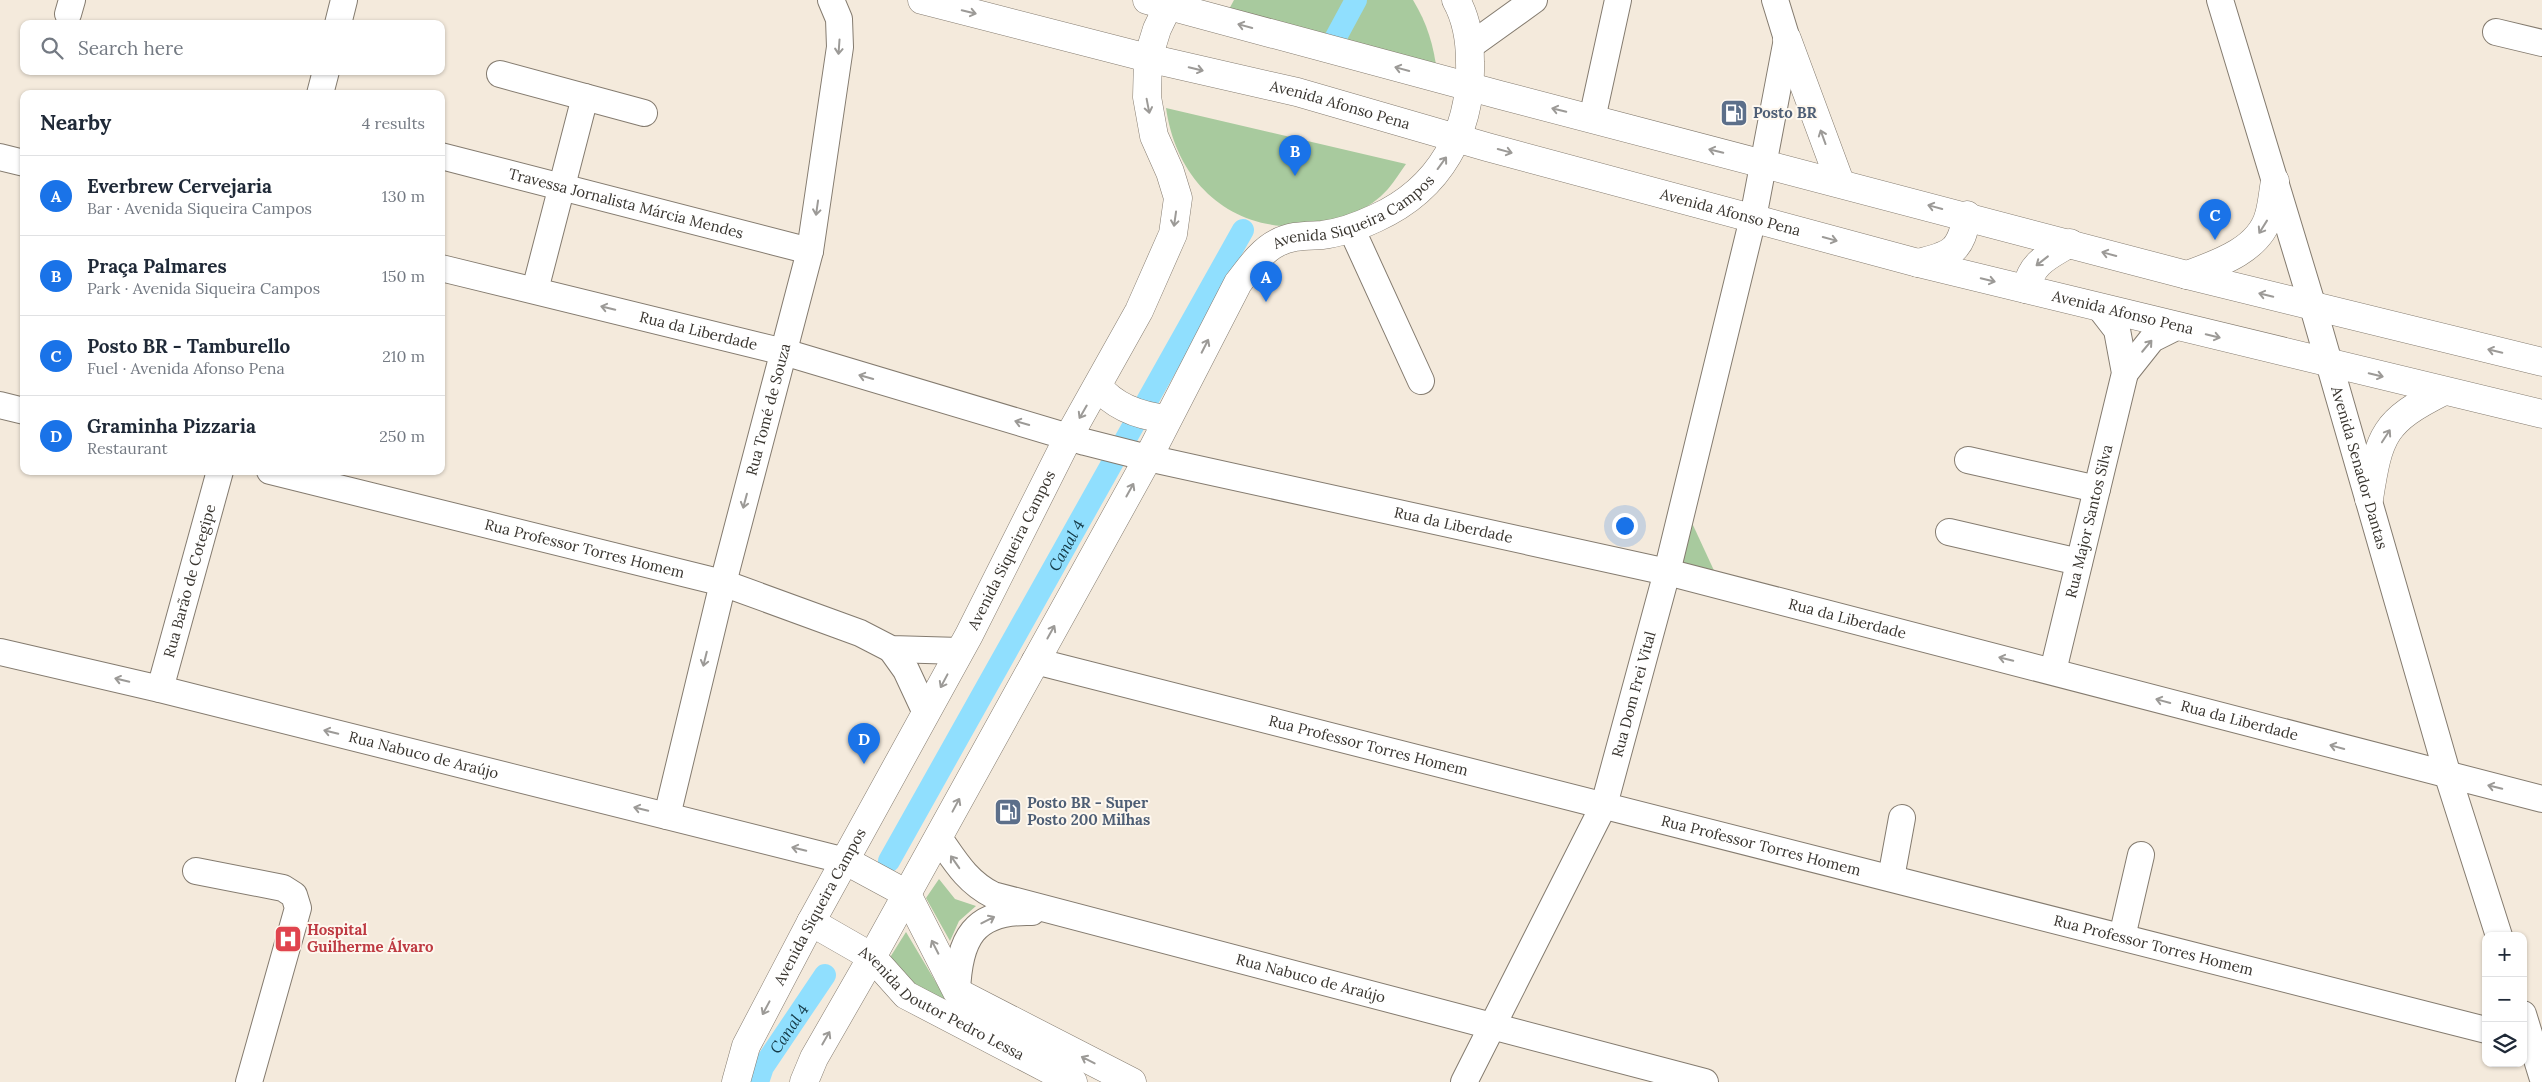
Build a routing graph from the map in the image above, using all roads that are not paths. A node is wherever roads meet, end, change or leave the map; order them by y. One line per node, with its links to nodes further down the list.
1 (344, 0): 10 (street)
2 (830, 0): 35 (street, Rua Tomé de Souza, one-way to 35)
3 (922, 0): 15 (main road, Avenida Afonso Pena, one-way to 15)
4 (1456, 0): 14 (main road, Avenida Siqueira Campos)
5 (1534, 0): 14 (street)
6 (1618, 0): 22 (street)
7 (1775, 0): 12 (street)
8 (2220, 0): 28 (street, Avenida Senador Dantas)
9 (1162, 2): 15 (main road, Avenida Siqueira Campos); 18 (main road, one-way to 9)
10 (339, 20)
11 (2496, 32): 13 (street)
12 (1787, 39): 27 (street, Rua Dom Frei Vital); 29 (main road, one-way to 12)
13 (2542, 44)
14 (1470, 46): 18 (main road, Avenida Siqueira Campos)
15 (1148, 58): 23 (main road, Avenida Afonso Pena, one-way to 23); 50 (main road, Avenida Siqueira Campos, one-way to 50)
16 (500, 74): 20 (street)
17 (325, 75): 19 (street)
18 (1471, 87): 22 (main road, one-way to 18); 23 (main road, Avenida Siqueira Campos)
19 (321, 90)
20 (585, 97): 21 (street); 30 (street)
21 (644, 113)
22 (1592, 119): 27 (main road, one-way to 22)
23 (1458, 138): 32 (main road, Avenida Afonso Pena, one-way to 32); 33 (main road, Avenida Siqueira Campos, one-way to 23)
24 (0, 157): 26 (street)
25 (445, 157): 30 (street, Travessa Jornalista Márcia Mendes)
26 (20, 162)
27 (1764, 163): 29 (main road); 32 (street, Rua Dom Frei Vital)
28 (2274, 181): 38 (main road, one-way to 38); 41 (street, Avenida Senador Dantas)
29 (1840, 182): 31 (main road, one-way to 29)
30 (562, 188): 35 (street, Travessa Jornalista Márcia Mendes); 40 (street)
31 (1967, 216): 34 (main road); 36 (main road)
32 (1753, 218): 36 (main road, Avenida Afonso Pena, one-way to 36); 64 (street, Rua Dom Frei Vital)
33 (1351, 228): 48 (street); 54 (main road, Avenida Siqueira Campos, one-way to 33)
34 (2070, 243): 38 (main road, one-way to 34); 39 (main road, one-way to 39)
35 (810, 251): 44 (street, Rua Tomé de Souza)
36 (1918, 263): 39 (main road, Avenida Afonso Pena, one-way to 39)
37 (445, 269): 40 (street, Rua da Liberdade)
38 (2188, 275): 41 (main road, one-way to 38)
39 (2026, 289): 42 (main road, Avenida Afonso Pena)
40 (536, 290): 44 (street, Rua da Liberdade, one-way to 40)
41 (2313, 307): 45 (main road, one-way to 41); 46 (street, Avenida Senador Dantas)
42 (2100, 308): 43 (main road, Avenida Afonso Pena); 47 (street, Rua Major Santos Silva)
43 (2176, 327): 46 (main road, Avenida Afonso Pena, one-way to 46); 47 (street, Rua Major Santos Silva, one-way to 43)
44 (784, 352): 55 (street, Rua da Liberdade, one-way to 44); 65 (street, Rua Tomé de Souza, one-way to 65)
45 (2542, 362)
46 (2329, 364): 49 (main road, Avenida Afonso Pena, one-way to 49); 61 (street, Avenida Senador Dantas)
47 (2124, 373): 60 (street, Rua Major Santos Silva)
48 (1422, 381)
49 (2444, 391): 53 (main road, Avenida Afonso Pena); 61 (main road, one-way to 49)
50 (1103, 392): 54 (main road); 55 (main road, Avenida Siqueira Campos, one-way to 55)
51 (0, 405): 52 (street)
52 (20, 410)
53 (2542, 414)
54 (1157, 418): 56 (main road, Avenida Siqueira Campos)
55 (1077, 439): 56 (street, Rua da Liberdade); 67 (main road, Avenida Siqueira Campos)
56 (1139, 456): 64 (street, Rua da Liberdade); 69 (main road, Avenida Siqueira Campos, one-way to 56)
57 (1968, 460): 60 (street)
58 (219, 475): 71 (street, Rua Barão de Cotegipe)
59 (286, 475): 65 (street, Rua Professor Torres Homem)
60 (2097, 489): 63 (street, Rua Major Santos Silva)
61 (2369, 499): 73 (street, Avenida Senador Dantas)
62 (1949, 532): 63 (street)
63 (2079, 562): 70 (street, Rua Major Santos Silva)
64 (1667, 572): 70 (street, Rua da Liberdade, one-way to 64); 75 (street, Rua Dom Frei Vital)
65 (723, 583): 66 (street, Rua Professor Torres Homem); 76 (street, Rua Tomé de Souza, one-way to 76)
66 (891, 649): 67 (street, Rua Professor Torres Homem); 72 (street, Rua Professor Torres Homem)
67 (960, 651): 72 (main road, Avenida Siqueira Campos, one-way to 72)
68 (0, 652): 71 (street, Rua Nabuco de Araújo, one-way to 68)
69 (1034, 661): 75 (street, Rua Professor Torres Homem); 78 (main road, Avenida Siqueira Campos, one-way to 69)
70 (2053, 672): 73 (street, Rua da Liberdade, one-way to 70)
71 (160, 689): 76 (street, Rua Nabuco de Araújo, one-way to 71)
72 (926, 713): 80 (main road, Avenida Siqueira Campos)
73 (2448, 776): 74 (street, Rua da Liberdade, one-way to 73); 86 (street, Avenida Senador Dantas)
74 (2542, 799)
75 (1604, 805): 82 (street, Rua Professor Torres Homem); 91 (street, Rua Dom Frei Vital)
76 (667, 816): 80 (street, Rua Nabuco de Araújo, one-way to 76)
77 (1902, 818): 82 (street)
78 (939, 838): 83 (main road, Avenida Siqueira Campos); 84 (street, Rua Nabuco de Araújo, one-way to 78)
79 (2141, 855): 87 (street)
80 (850, 863): 83 (main road); 85 (main road, Avenida Siqueira Campos)
81 (196, 871): 95 (street)
82 (1891, 878): 87 (street, Rua Professor Torres Homem)
83 (901, 891): 88 (main road, Avenida Siqueira Campos); 89 (main road, Avenida Doutor Pedro Lessa, one-way to 83)
84 (1058, 914): 89 (street, Avenida Doutor Pedro Lessa, one-way to 84); 91 (street, Rua Nabuco de Araújo)
85 (816, 925): 88 (main road, Avenida Doutor Pedro Lessa); 96 (main road, Avenida Siqueira Campos, one-way to 96)
86 (2498, 932)
87 (2122, 938): 92 (street, Rua Professor Torres Homem)
88 (863, 952): 97 (main road, Avenida Siqueira Campos, one-way to 88); 98 (main road, Avenida Doutor Pedro Lessa)
89 (957, 992): 99 (main road, Avenida Doutor Pedro Lessa, one-way to 89)
90 (2526, 1022): 93 (street)
91 (1493, 1027): 100 (street, Rua Dom Frei Vital); 101 (street, Rua Nabuco de Araújo)
92 (2482, 1029)
93 (2532, 1042): 94 (street)
94 (2542, 1076)
95 (249, 1082)
96 (736, 1082)
97 (804, 1082)
98 (1073, 1082)
99 (1132, 1082)
100 (1464, 1082)
101 (1705, 1082)

